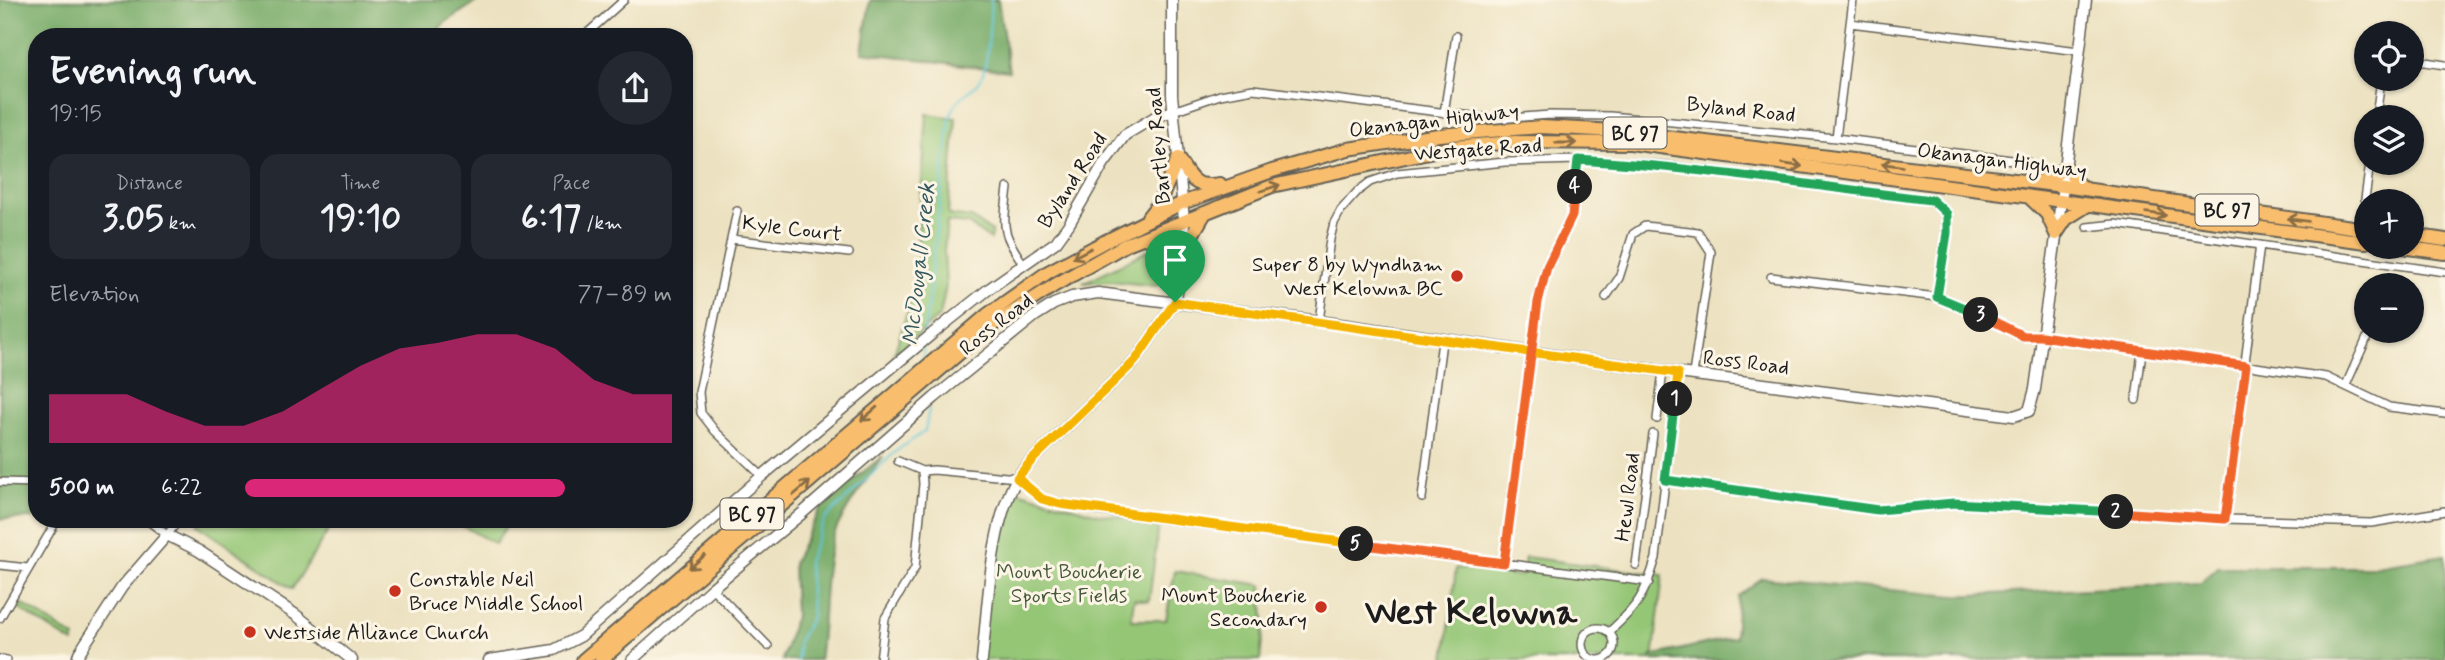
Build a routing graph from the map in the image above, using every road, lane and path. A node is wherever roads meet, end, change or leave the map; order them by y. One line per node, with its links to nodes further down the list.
1 (624, 0): 6 (street)
2 (1172, 0): 11 (street, Bartley Road)
3 (1853, 0): 5 (street)
4 (2086, 0): 8 (street, Ross Road)
5 (1850, 23): 8 (street); 13 (street)
6 (593, 28)
7 (1456, 36): 12 (street)
8 (2079, 51): 17 (street, Ross Road)
9 (2424, 62): 10 (street)
10 (2445, 65)
11 (1173, 111): 12 (street, Byland Road); 14 (street, Bartley Road); 45 (street, Byland Road)
12 (1444, 113): 13 (street, Byland Road)
13 (1836, 138): 16 (street, Byland Road)
14 (1178, 159): 18 (highway); 25 (street, Bartley Road); 30 (highway)
15 (1578, 160): 49 (street, Westgate Road); 51 (street, Westgate Road); 56 (street)
16 (2028, 162)
17 (2066, 167): 19 (highway); 20 (street, Ross Road); 22 (highway)
18 (1241, 182): 19 (highway, Okanagan Highway / BC 97, one-way to 18); 25 (highway, Okanagan Highway / BC 97)
19 (2033, 183): 20 (highway, Okanagan Highway / BC 97)
20 (2063, 186): 22 (highway, Okanagan Highway / BC 97); 24 (street, Ross Road)
21 (1007, 188): 45 (street)
22 (2088, 190): 32 (highway, Okanagan Highway / BC 97, one-way to 22)
23 (2028, 197): 24 (highway, Okanagan Highway / BC 97); 28 (highway, Okanagan Highway / BC 97, one-way to 23); 33 (highway)
24 (2061, 201): 26 (highway, Okanagan Highway / BC 97); 33 (street, Ross Road)
25 (1182, 203): 29 (street, Bartley Road); 30 (highway, Okanagan Highway / BC 97)
26 (2088, 205): 33 (highway); 37 (highway, Okanagan Highway / BC 97, one-way to 37)
27 (737, 211): 36 (street)
28 (1206, 212): 29 (highway, Okanagan Highway / BC 97); 40 (highway)
29 (1184, 220): 34 (highway, Okanagan Highway / BC 97); 40 (street, Bartley Road)
30 (1143, 222): 60 (highway, Okanagan Highway / BC 97, one-way to 60)
31 (2087, 227): 39 (street)
32 (2354, 227)
33 (2056, 234): 52 (street, Ross Road)
34 (1143, 237): 44 (highway); 60 (highway, Okanagan Highway / BC 97)
35 (2424, 237): 38 (highway)
36 (731, 239): 42 (street, Kyle Court); 69 (street)
37 (2354, 240)
38 (2445, 240)
39 (2260, 245): 46 (street); 57 (street)
40 (1184, 249): 44 (street, Bartley Road)
41 (2424, 250): 43 (highway)
42 (849, 253)
43 (2445, 253)
44 (1183, 263): 50 (street, Bartley Road)
45 (1024, 265): 69 (street, Byland Road)
46 (2445, 272)
47 (1771, 277): 49 (street)
48 (1606, 297): 61 (street)
49 (1937, 297): 52 (street)
50 (1175, 302): 51 (street, Ross Road); 70 (street, Bartley Road); 87 (street, Ross Road)
51 (1319, 321): 53 (street, Ross Road)
52 (2041, 336): 55 (street); 61 (street, Ross Road)
53 (1442, 341): 56 (street, Ross Road); 75 (street)
54 (2365, 343): 62 (street)
55 (2142, 351): 57 (street); 63 (street)
56 (1531, 352): 58 (street, Ross Road); 82 (street)
57 (2246, 366): 62 (street); 77 (street)
58 (1663, 371): 59 (street, Ross Road); 65 (street)
59 (1678, 373): 61 (street, Ross Road); 73 (street, Hewl Road)
60 (926, 374): 96 (highway, Okanagan Highway / BC 97, one-way to 96); 97 (highway, Okanagan Highway / BC 97, one-way to 60)
61 (1693, 374)
62 (2346, 385): 64 (street)
63 (2136, 400)
64 (2445, 414)
65 (1657, 419)
66 (1653, 434): 74 (street, Hewl Road)
67 (898, 461): 68 (street)
68 (922, 471): 70 (street); 99 (street)
69 (762, 476): 95 (street, Byland Road)
70 (1017, 478): 82 (street); 100 (street)
71 (0, 482): 72 (street)
72 (28, 483)
73 (1665, 483): 74 (street); 77 (street); 86 (street, Hewl Road)
74 (1646, 486): 84 (street, Hewl Road)
75 (1422, 498)
76 (2445, 512): 77 (street)
77 (2225, 519)
78 (52, 528): 85 (street)
79 (157, 528): 81 (street)
80 (173, 528): 81 (street)
81 (167, 535): 93 (street); 94 (street)
82 (1504, 563): 86 (street)
83 (0, 565): 85 (street)
84 (1636, 565)
85 (29, 568): 88 (street)
86 (1649, 582): 89 (street, Hewl Road)
87 (712, 588): 90 (street); 98 (street, Ross Road)
88 (0, 618)
89 (1609, 632): 89 (street)
90 (768, 646)
91 (0, 659): 92 (street)
92 (7, 660)
93 (77, 660)
94 (352, 660)
95 (489, 660)
96 (583, 660)
97 (601, 660)
98 (632, 660)
99 (880, 660)
100 (982, 660)

